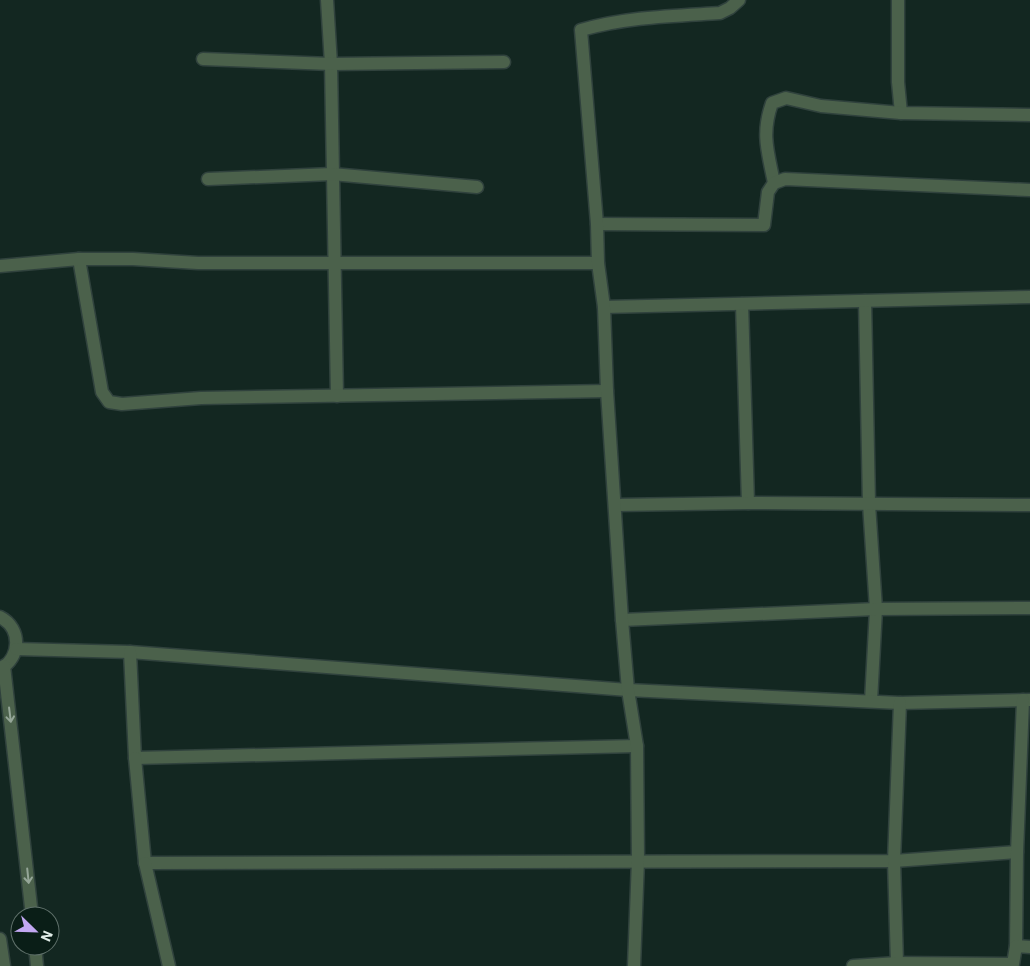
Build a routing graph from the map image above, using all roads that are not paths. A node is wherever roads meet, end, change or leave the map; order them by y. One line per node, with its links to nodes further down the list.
1 (327, 0): 6 (street)
2 (739, 0): 14 (street)
3 (898, 0): 7 (street)
4 (203, 59): 6 (street)
5 (504, 62): 6 (street)
6 (331, 64): 9 (street)
7 (901, 113): 8 (street); 11 (street)
8 (1030, 115)
9 (332, 174): 10 (street); 12 (street); 16 (street)
10 (208, 179)
11 (774, 183): 13 (street); 14 (street)
12 (477, 186)
13 (1030, 190)
14 (597, 224): 17 (street)
15 (79, 259): 16 (street); 18 (street); 24 (street)
16 (335, 264): 17 (street); 24 (street)
17 (598, 264): 22 (street)
18 (0, 266)
19 (1030, 297): 20 (street)
20 (865, 301): 21 (street); 26 (street)
21 (742, 304): 22 (street); 25 (street)
22 (604, 307): 23 (street)
23 (607, 391): 24 (street); 28 (street)
24 (337, 396)
25 (748, 503): 26 (street); 28 (street)
26 (869, 504): 27 (street); 30 (street)
27 (1030, 505)
28 (615, 506): 32 (street)
29 (1030, 608): 30 (street)
30 (876, 609): 32 (street); 37 (street)
31 (0, 617): 33 (street)
32 (622, 620): 36 (street)
33 (16, 650): 34 (street); 35 (street)
34 (130, 652): 36 (street); 41 (street)
35 (2, 668): 46 (street, one-way to 46)
36 (628, 690): 37 (street); 40 (street)
37 (871, 700): 39 (street)
38 (1026, 700): 39 (street); 42 (street)
39 (900, 703): 44 (street)
40 (637, 746): 41 (street); 43 (street)
41 (135, 758): 45 (street)
42 (1018, 852): 44 (street); 48 (street)
43 (638, 860): 44 (street); 45 (street); 54 (street)
44 (894, 861): 50 (street)
45 (145, 863): 53 (street)
46 (31, 906)
47 (0, 939): 52 (street)
48 (1016, 946): 49 (street); 51 (street)
49 (1030, 947)
50 (897, 963): 51 (street); 55 (street)
51 (1013, 965)
52 (4, 966)
53 (169, 966)
54 (634, 966)
55 (853, 966)

